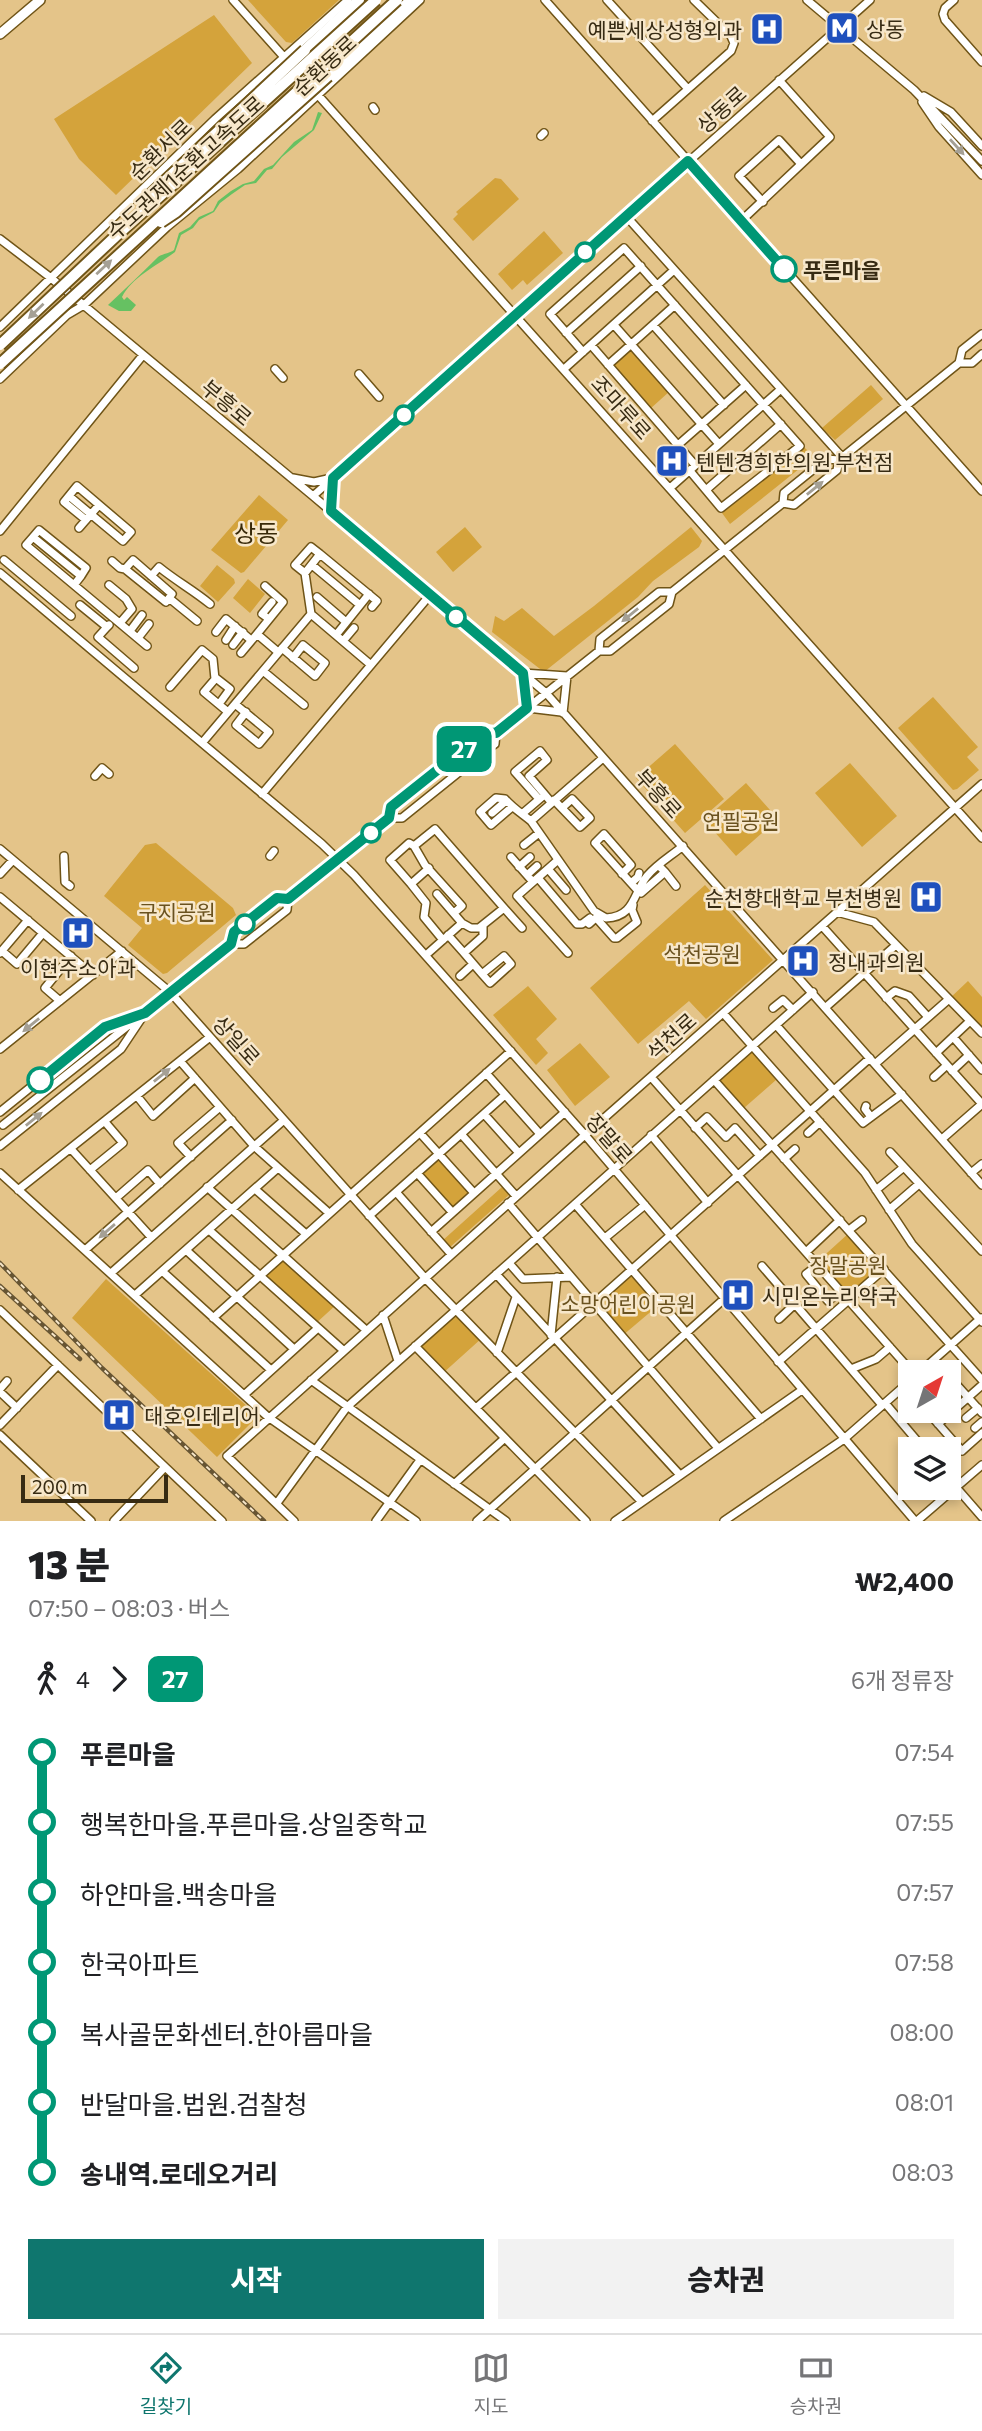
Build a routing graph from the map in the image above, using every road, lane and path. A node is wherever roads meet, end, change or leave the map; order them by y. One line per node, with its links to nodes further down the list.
1 (40, 0): 16 (main road)
2 (233, 0): 17 (street, 조마루로)
3 (348, 0): 17 (street, 순환서로)
4 (359, 0): 34 (highway, bridge)
5 (376, 0): 34 (highway, 수도권제1순환고속도로, bridge)
6 (397, 0): 36 (highway, 수도권제1순환고속도로, bridge)
7 (411, 0): 36 (highway, bridge)
8 (420, 0): 22 (street, 순환동로)
9 (545, 0): 23 (street)
10 (607, 0): 20 (street)
11 (694, 0): 20 (street)
12 (870, 0): 15 (street, 상동로)
13 (954, 0): 18 (street)
14 (807, 1): 15 (street)
15 (839, 27): 19 (street, 상동로); 21 (street)
16 (0, 34)
17 (285, 57): 22 (street, 조마루로); 39 (street, 순환서로)
18 (982, 62)
19 (779, 80): 27 (street, 상동로); 29 (street)
20 (688, 89): 23 (street)
21 (914, 90): 25 (street); 28 (street); 30 (street, one-way to 30)
22 (319, 94): 41 (street, 순환동로); 43 (street, 조마루로)
23 (652, 121): 27 (street)
24 (982, 132): 25 (street)
25 (975, 139): 26 (street)
26 (982, 146)
27 (688, 161): 32 (street, 상동로); 33 (street)
28 (982, 161)
29 (801, 164): 31 (street); 31 (street)
30 (982, 174)
31 (763, 202): 33 (street)
32 (626, 216): 38 (street); 43 (street, 상동로)
33 (741, 221): 68 (street)
34 (116, 236): 49 (highway, 수도권제1순환고속도로, one-way to 49, bridge)
35 (0, 239): 39 (street, 부흥로)
36 (127, 245): 56 (highway, 수도권제1순환고속도로, one-way to 36, bridge)
37 (641, 266): 40 (street); 47 (street); 47 (street)
38 (674, 270): 40 (street); 64 (street)
39 (51, 278): 41 (street, 부흥로); 46 (street, 순환서로)
40 (658, 285): 42 (street); 44 (street)
41 (83, 305): 54 (street, 부흥로); 62 (street, 순환동로)
42 (675, 305): 45 (street); 63 (street)
43 (516, 315): 59 (street, 조마루로); 76 (street, 상동로)
44 (614, 325): 50 (street); 51 (street)
45 (653, 325): 51 (street); 66 (street)
46 (0, 327)
47 (566, 332): 52 (street)
48 (982, 334): 55 (street)
49 (0, 345)
50 (591, 345): 52 (street); 57 (street)
51 (631, 345): 57 (street); 69 (street)
52 (583, 352): 59 (street)
53 (982, 354): 55 (street)
54 (143, 355): 75 (street, 부흥로); 86 (street)
55 (959, 363): 68 (street)
56 (0, 364)
57 (608, 365): 72 (street)
58 (275, 369): 61 (street)
59 (564, 369): 77 (street, 조마루로)
60 (359, 374): 65 (street)
61 (283, 378)
62 (0, 379)
63 (747, 385): 66 (street); 67 (street)
64 (781, 389): 67 (street); 73 (street)
65 (379, 397)
66 (724, 405): 69 (street)
67 (763, 405): 70 (street); 71 (street)
68 (906, 406): 73 (street); 79 (street)
69 (702, 424): 71 (street); 72 (street)
70 (781, 424): 78 (street); 78 (street)
71 (719, 444): 74 (street)
72 (678, 445): 74 (street)
73 (840, 458): 81 (street); 81 (street, one-way to 73)
74 (692, 468): 77 (street); 78 (street)
75 (290, 477): 76 (street); 80 (street, 부흥로)
76 (333, 478): 80 (street, 상동로); 83 (street)
77 (670, 488): 87 (street, 조마루로)
78 (706, 490)
79 (982, 491)
80 (313, 496): 83 (street, 부흥로)
81 (783, 503): 87 (street)
82 (99, 505): 84 (street); 84 (street); 84 (street)
83 (331, 511): 101 (street, 부흥로)
84 (88, 517): 85 (street)
85 (79, 528)
86 (0, 530)
87 (725, 549): 99 (street); 159 (street, 조마루로)
88 (320, 554): 91 (street); 94 (street); 100 (street)
89 (4, 560): 111 (street)
90 (112, 561): 92 (street)
91 (312, 565): 94 (street); 107 (street)
92 (125, 569): 95 (street); 103 (street)
93 (0, 573): 148 (street, 장말로)
94 (305, 573): 109 (street)
95 (151, 576): 103 (street); 105 (street)
96 (74, 585): 96 (street); 113 (street)
97 (109, 585): 113 (street)
98 (265, 586): 112 (street)
99 (672, 592): 129 (street); 129 (street, one-way to 129)
100 (369, 594): 107 (street); 108 (street)
101 (430, 595): 132 (street); 135 (street, 부흥로)
102 (317, 597): 115 (street)
103 (169, 598): 114 (street)
104 (272, 602): 112 (street)
105 (211, 604)
106 (80, 605): 118 (street)
107 (360, 605): 115 (street)
108 (372, 607)
109 (311, 614): 123 (street); 128 (street)
110 (142, 615): 120 (street)
111 (71, 616)
112 (268, 620): 124 (street)
113 (117, 621): 118 (street); 120 (street)
114 (197, 621)
115 (346, 622): 123 (street)
116 (149, 624): 125 (street)
117 (235, 626): 121 (street); 122 (street); 122 (street)
118 (107, 627): 133 (street)
119 (354, 628): 126 (street)
120 (130, 631): 125 (street)
121 (216, 632)
122 (243, 632): 124 (street)
123 (335, 635): 126 (street)
124 (254, 637): 128 (street); 130 (street)
125 (138, 638): 127 (street)
126 (343, 641): 132 (street)
127 (147, 646)
128 (280, 650): 131 (street); 134 (street)
129 (599, 651): 136 (street)
130 (241, 653)
131 (293, 658): 131 (street)
132 (371, 665): 154 (street)
133 (134, 667)
134 (263, 671): 141 (street); 142 (street)
135 (523, 673): 136 (street); 139 (street, 부흥로); 143 (street)
136 (567, 677): 139 (street); 146 (street)
137 (215, 678): 138 (street); 140 (street); 140 (street)
138 (170, 687)
139 (545, 693): 143 (street); 146 (street, 부흥로)
140 (219, 704): 144 (street)
141 (235, 704): 144 (street); 145 (street)
142 (304, 705)
143 (527, 708): 146 (street); 147 (street)
144 (228, 712): 148 (street)
145 (246, 712): 145 (street)
146 (563, 713): 149 (street, 부흥로)
147 (496, 733): 162 (street); 162 (street)
148 (201, 743): 154 (street, 장말로)
149 (603, 758): 156 (street); 168 (street, 부흥로)
150 (109, 774): 151 (street)
151 (95, 776)
152 (526, 779): 155 (street)
153 (982, 784): 159 (street, 석천로)
154 (262, 794): 173 (street, 장말로)
155 (542, 797): 156 (street); 157 (street)
156 (552, 801): 158 (street); 163 (street)
157 (530, 808): 161 (street); 163 (street)
158 (562, 808)
159 (955, 808): 165 (street, 조마루로); 200 (street, 석천로)
160 (492, 813): 161 (street)
161 (523, 814): 163 (street)
162 (389, 818): 173 (street)
163 (534, 818): 164 (street)
164 (539, 833): 166 (street); 175 (street)
165 (982, 838)
166 (524, 845)
167 (414, 846): 179 (street); 188 (street); 199 (street)
168 (682, 846): 177 (street); 219 (street, 부흥로)
169 (0, 849): 174 (street, 상일로)
170 (64, 856): 189 (street)
171 (511, 857): 178 (street)
172 (530, 857): 178 (street)
173 (338, 859): 196 (street); 217 (street, 장말로)
174 (13, 860): 183 (street); 213 (street, 상일로)
175 (558, 860): 180 (street); 202 (street)
176 (537, 866): 185 (street)
177 (659, 866): 182 (street); 194 (street)
178 (519, 867): 185 (street)
179 (429, 868): 188 (street); 190 (street)
180 (548, 869): 186 (street); 192 (street)
181 (639, 873): 187 (street)
182 (664, 873): 191 (street); 194 (street)
183 (0, 874)
184 (622, 874): 184 (street); 187 (street)
185 (527, 875): 186 (street)
186 (536, 880): 202 (street); 216 (street)
187 (631, 883): 194 (street)
188 (411, 884): 197 (street)
189 (70, 886)
190 (445, 886): 193 (street); 201 (street)
191 (676, 886)
192 (566, 890)
193 (437, 894): 197 (street); 201 (street)
194 (638, 894): 198 (street)
195 (0, 897): 203 (street)
196 (288, 899): 211 (street); 211 (street)
197 (426, 903): 210 (street)
198 (634, 904): 202 (street); 202 (street)
199 (504, 908): 206 (street); 208 (street)
200 (837, 912): 207 (street, 석천로); 212 (street)
201 (454, 914): 204 (street)
202 (597, 914): 205 (street)
203 (28, 920): 209 (street); 214 (street)
204 (462, 923): 206 (street); 210 (street)
205 (589, 924)
206 (483, 926): 215 (street)
207 (822, 926): 219 (street, 석천로); 221 (street)
208 (522, 928)
209 (43, 933): 214 (street); 218 (street)
210 (446, 937): 215 (street); 217 (street)
211 (231, 944): 225 (street)
212 (896, 945): 221 (street); 228 (street)
213 (122, 951): 223 (street); 225 (street, 상일로)
214 (1, 952)
215 (464, 953): 220 (street)
216 (568, 953)
217 (426, 955): 244 (street, 장말로)
218 (71, 956): 223 (street); 229 (street)
219 (784, 959): 226 (street, 부흥로); 234 (street, 석천로)
220 (473, 964): 222 (street); 224 (street)
221 (864, 973): 227 (street); 230 (street)
222 (482, 974)
223 (93, 975): 229 (street)
224 (460, 976)
225 (170, 992): 233 (street); 240 (street, 상일로)
226 (813, 992): 230 (street, 부흥로); 232 (street)
227 (886, 998): 235 (street); 238 (street)
228 (948, 999): 235 (street); 236 (street)
229 (60, 1001): 243 (street, one-way to 243)
230 (826, 1007): 248 (street, 부흥로)
231 (773, 1008): 232 (street)
232 (793, 1010): 237 (street)
233 (145, 1013): 265 (street); 273 (street); 282 (street, one-way to 233)
234 (723, 1013): 242 (street); 252 (street, 석천로)
235 (928, 1017): 238 (street)
236 (971, 1021): 239 (street); 241 (street)
237 (776, 1025): 242 (street); 256 (street)
238 (914, 1029): 245 (street); 248 (street)
239 (982, 1033)
240 (210, 1037): 247 (street); 270 (street, 상일로)
241 (953, 1037): 245 (street); 246 (street)
242 (752, 1046): 255 (street); 264 (street)
243 (0, 1049)
244 (511, 1051): 251 (street); 266 (street, 장말로)
245 (936, 1053): 250 (street)
246 (969, 1055): 249 (street); 250 (street)
247 (180, 1060): 254 (street); 259 (street, one-way to 247)
248 (873, 1061): 256 (street); 257 (street, 부흥로)
249 (979, 1067)
250 (949, 1068): 253 (street); 260 (street)
251 (486, 1073): 258 (street); 275 (street)
252 (651, 1077): 263 (street); 279 (street, 석천로)
253 (934, 1077)
254 (195, 1078): 259 (street); 262 (street)
255 (714, 1080): 263 (street); 283 (street)
256 (834, 1091): 264 (street); 268 (street)
257 (902, 1094): 268 (street); 281 (street, 부흥로)
258 (505, 1095): 267 (street); 278 (street)
259 (137, 1096): 271 (street)
260 (982, 1104): 281 (street)
261 (866, 1106): 268 (street)
262 (220, 1107): 269 (street); 292 (street)
263 (679, 1110): 274 (street); 280 (street)
264 (810, 1111): 272 (street); 283 (street)
265 (0, 1112)
266 (565, 1112): 278 (street); 279 (street, 장말로)
267 (484, 1114): 277 (street); 289 (street)
268 (871, 1117)
269 (232, 1120): 285 (street); 292 (street)
270 (284, 1120): 285 (street); 313 (street, 상일로)
271 (105, 1122): 286 (street); 298 (street)
272 (820, 1122): 276 (street); 309 (street)
273 (4, 1125)
274 (695, 1128): 291 (street); 303 (street)
275 (420, 1133): 290 (street); 313 (street)
276 (808, 1133)
277 (461, 1134): 290 (street); 302 (street)
278 (540, 1134): 289 (street)
279 (585, 1135): 297 (street, 장말로); 314 (street, 석천로)
280 (651, 1135): 297 (street); 317 (street)
281 (942, 1139): 301 (street, 부흥로)
282 (4, 1140): 284 (street)
283 (772, 1145): 291 (street); 293 (street)
284 (0, 1146)
285 (254, 1146): 296 (street); 307 (street)
286 (71, 1149): 298 (street); 310 (street)
287 (795, 1149): 293 (street)
288 (890, 1152): 295 (street)
289 (519, 1153): 302 (street)
290 (439, 1154): 300 (street); 312 (street)
291 (760, 1156): 303 (street)
292 (191, 1157): 304 (street)
293 (784, 1158): 326 (street)
294 (982, 1164): 301 (street)
295 (904, 1167): 305 (street); 309 (street)
296 (278, 1168): 308 (street); 324 (street)
297 (614, 1169): 318 (street); 319 (street, 장말로)
298 (90, 1170): 315 (street)
299 (0, 1173): 310 (street)
300 (417, 1173): 311 (street); 323 (street)
301 (971, 1173): 306 (street, 부흥로)
302 (496, 1174): 312 (street); 314 (street)
303 (738, 1176): 317 (street); 339 (street)
304 (160, 1184): 315 (street); 322 (street)
305 (919, 1184): 321 (street); 338 (street)
306 (982, 1185)
307 (208, 1187): 320 (street); 333 (street)
308 (255, 1189): 320 (street); 331 (street)
309 (876, 1189): 321 (street)
310 (18, 1190): 336 (street)
311 (396, 1192): 325 (street); 330 (street)
312 (474, 1193): 323 (street)
313 (350, 1194): 324 (street); 325 (street, 상일로)
314 (516, 1196): 316 (street, 석천로)
315 (116, 1198): 322 (street)
316 (508, 1203): 334 (street); 340 (street, 석천로)
317 (708, 1203): 332 (street)
318 (575, 1204): 334 (street); 335 (street)
319 (645, 1205): 332 (street, 장말로); 335 (street)
320 (232, 1209): 328 (street); 341 (street)
321 (889, 1210): 367 (street)
322 (129, 1212): 333 (street); 336 (street, one-way to 336)
323 (452, 1212): 330 (street)
324 (328, 1213): 331 (street)
325 (369, 1216): 352 (street, 상일로)
326 (840, 1220): 329 (street); 339 (street)
327 (862, 1220): 329 (street)
328 (209, 1230): 337 (street); 350 (street)
329 (849, 1230): 346 (street)
330 (431, 1232): 340 (street)
331 (306, 1234): 341 (street)
332 (671, 1236): 345 (street); 358 (street, 장말로)
333 (151, 1237): 348 (street)
334 (537, 1237): 342 (street); 351 (street)
335 (605, 1238): 345 (street)
336 (85, 1250): 348 (street)
337 (186, 1250): 347 (street); 356 (street)
338 (982, 1251)
339 (806, 1252): 343 (street)
340 (452, 1254): 352 (street, 석천로)
341 (282, 1255): 350 (street); 370 (street)
342 (509, 1263): 349 (street); 353 (street)
343 (818, 1265): 354 (street); 354 (street)
344 (762, 1266): 361 (street)
345 (632, 1269): 360 (street); 371 (street)
346 (884, 1269): 359 (street); 373 (street)
347 (162, 1271): 355 (street); 365 (street)
348 (111, 1273): 355 (street)
349 (496, 1274): 357 (street); 363 (street)
350 (259, 1275): 356 (street); 368 (street)
351 (571, 1277): 353 (street); 360 (street)
352 (425, 1278): 363 (street, 상일로); 364 (street, 석천로)
353 (557, 1278): 372 (street)
354 (841, 1291): 359 (street)
355 (135, 1295): 398 (street)
356 (236, 1296): 365 (street); 376 (street)
357 (516, 1297): 372 (street); 378 (street)
358 (724, 1299): 371 (street); 382 (street, 장말로)
359 (849, 1300): 369 (street); 375 (street)
360 (594, 1304): 372 (street); 385 (street)
361 (795, 1304): 366 (street); 369 (street)
362 (0, 1310): 384 (street)
363 (455, 1310): 374 (street); 378 (street, 상일로)
364 (383, 1315): 370 (street, 석천로); 381 (street)
365 (213, 1318): 387 (street)
366 (779, 1319)
367 (981, 1319): 373 (street)
368 (317, 1328): 376 (street); 377 (street)
369 (817, 1329): 382 (street); 386 (street)
370 (366, 1330): 377 (street, 석천로)
371 (687, 1333): 385 (street); 408 (street)
372 (553, 1337): 389 (street); 400 (street)
373 (951, 1344): 380 (street); 388 (street)
374 (415, 1346): 381 (street); 404 (street)
375 (890, 1347): 379 (street); 386 (street)
376 (294, 1349): 387 (street)
377 (343, 1350): 390 (street, 석천로)
378 (497, 1353): 389 (street, 상일로)
379 (901, 1360)
380 (933, 1360)
381 (398, 1361): 402 (street)
382 (778, 1362): 395 (street, 장말로)
383 (982, 1362): 388 (street)
384 (58, 1365): 403 (street); 422 (street)
385 (648, 1367): 400 (street); 418 (street)
386 (851, 1369): 401 (street)
387 (271, 1370): 398 (street)
388 (974, 1370): 391 (street)
389 (516, 1373): 404 (street); 413 (street, 상일로)
390 (310, 1380): 402 (street); 406 (street, 석천로)
391 (982, 1380)
392 (7, 1381): 394 (street)
393 (982, 1385): 399 (street)
394 (0, 1390): 403 (street)
395 (802, 1390): 408 (street); 417 (street, 장말로)
396 (961, 1390): 399 (street)
397 (898, 1392): 401 (street)
398 (244, 1395): 406 (street)
399 (968, 1398): 405 (street); 410 (street)
400 (611, 1401): 413 (street); 424 (street)
401 (884, 1404): 415 (street); 417 (street)
402 (347, 1407): 419 (street); 420 (street)
403 (17, 1408): 411 (street)
404 (476, 1408): 416 (street)
405 (980, 1410): 407 (street)
406 (268, 1417): 419 (street); 432 (street, 석천로)
407 (966, 1418)
408 (761, 1419): 418 (street)
409 (982, 1422): 412 (street)
410 (938, 1424): 412 (street)
411 (0, 1425)
412 (979, 1431)
413 (575, 1433): 423 (street); 430 (street, 상일로)
414 (0, 1435): 436 (street)
415 (913, 1437)
416 (505, 1438): 423 (street); 426 (street)
417 (844, 1439): 446 (street); 447 (street, 장말로)
418 (718, 1448): 424 (street)
419 (315, 1451): 429 (street); 432 (street)
420 (420, 1460): 426 (street); 429 (street)
421 (982, 1465): 425 (street)
422 (165, 1467): 437 (street); 438 (street)
423 (535, 1469): 433 (street); 444 (street)
424 (680, 1475): 430 (street)
425 (961, 1483)
426 (454, 1484): 433 (street)
427 (961, 1493): 434 (street)
428 (941, 1500): 447 (street)
429 (389, 1502): 440 (street); 441 (street)
430 (642, 1502): 445 (street)
431 (982, 1502): 434 (street)
432 (277, 1503): 439 (street)
433 (490, 1509): 442 (street); 443 (street)
434 (975, 1509): 435 (street)
435 (982, 1517)
436 (91, 1521)
437 (114, 1521)
438 (222, 1521)
439 (294, 1521)
440 (376, 1521)
441 (415, 1521)
442 (477, 1521)
443 (506, 1521)
444 (586, 1521)
445 (615, 1521)
446 (724, 1521)
447 (916, 1521)

